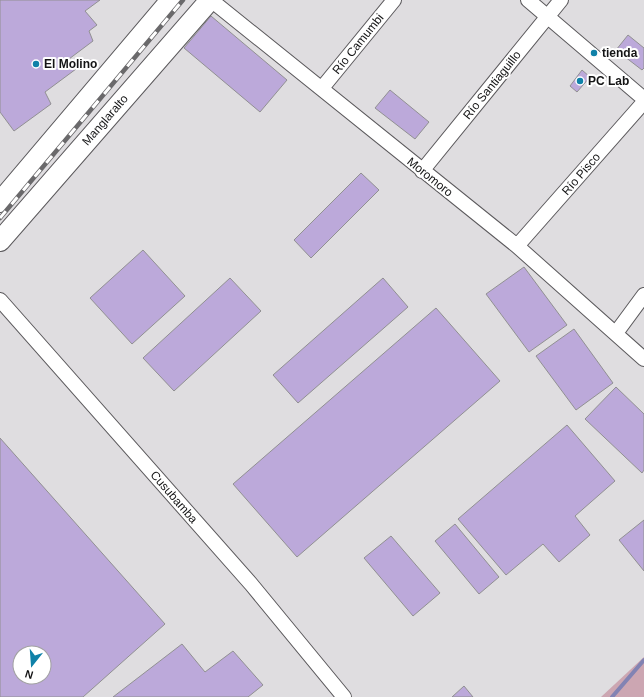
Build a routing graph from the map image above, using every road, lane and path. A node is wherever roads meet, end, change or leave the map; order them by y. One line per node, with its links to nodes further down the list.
1 (171, 0): 10 (main road)
2 (211, 0): 7 (street, Moromoro); 11 (main road, Manglaralto)
3 (394, 0): 7 (street, Río Camumbi)
4 (528, 0): 6 (street)
5 (562, 0): 6 (street, Río Santiaguillo)
6 (548, 17): 8 (street); 9 (street, Río Santiaguillo)
7 (322, 88): 9 (street, Moromoro)
8 (644, 100): 12 (street, Río Pisco)
9 (422, 171): 12 (street, Moromoro)
10 (0, 202)
11 (0, 241)
12 (517, 246): 15 (street, Moromoro)
13 (644, 295): 15 (street)
14 (0, 300): 17 (street, Cusubamba)
15 (616, 333): 16 (street, Moromoro)
16 (644, 359)
17 (344, 697)

